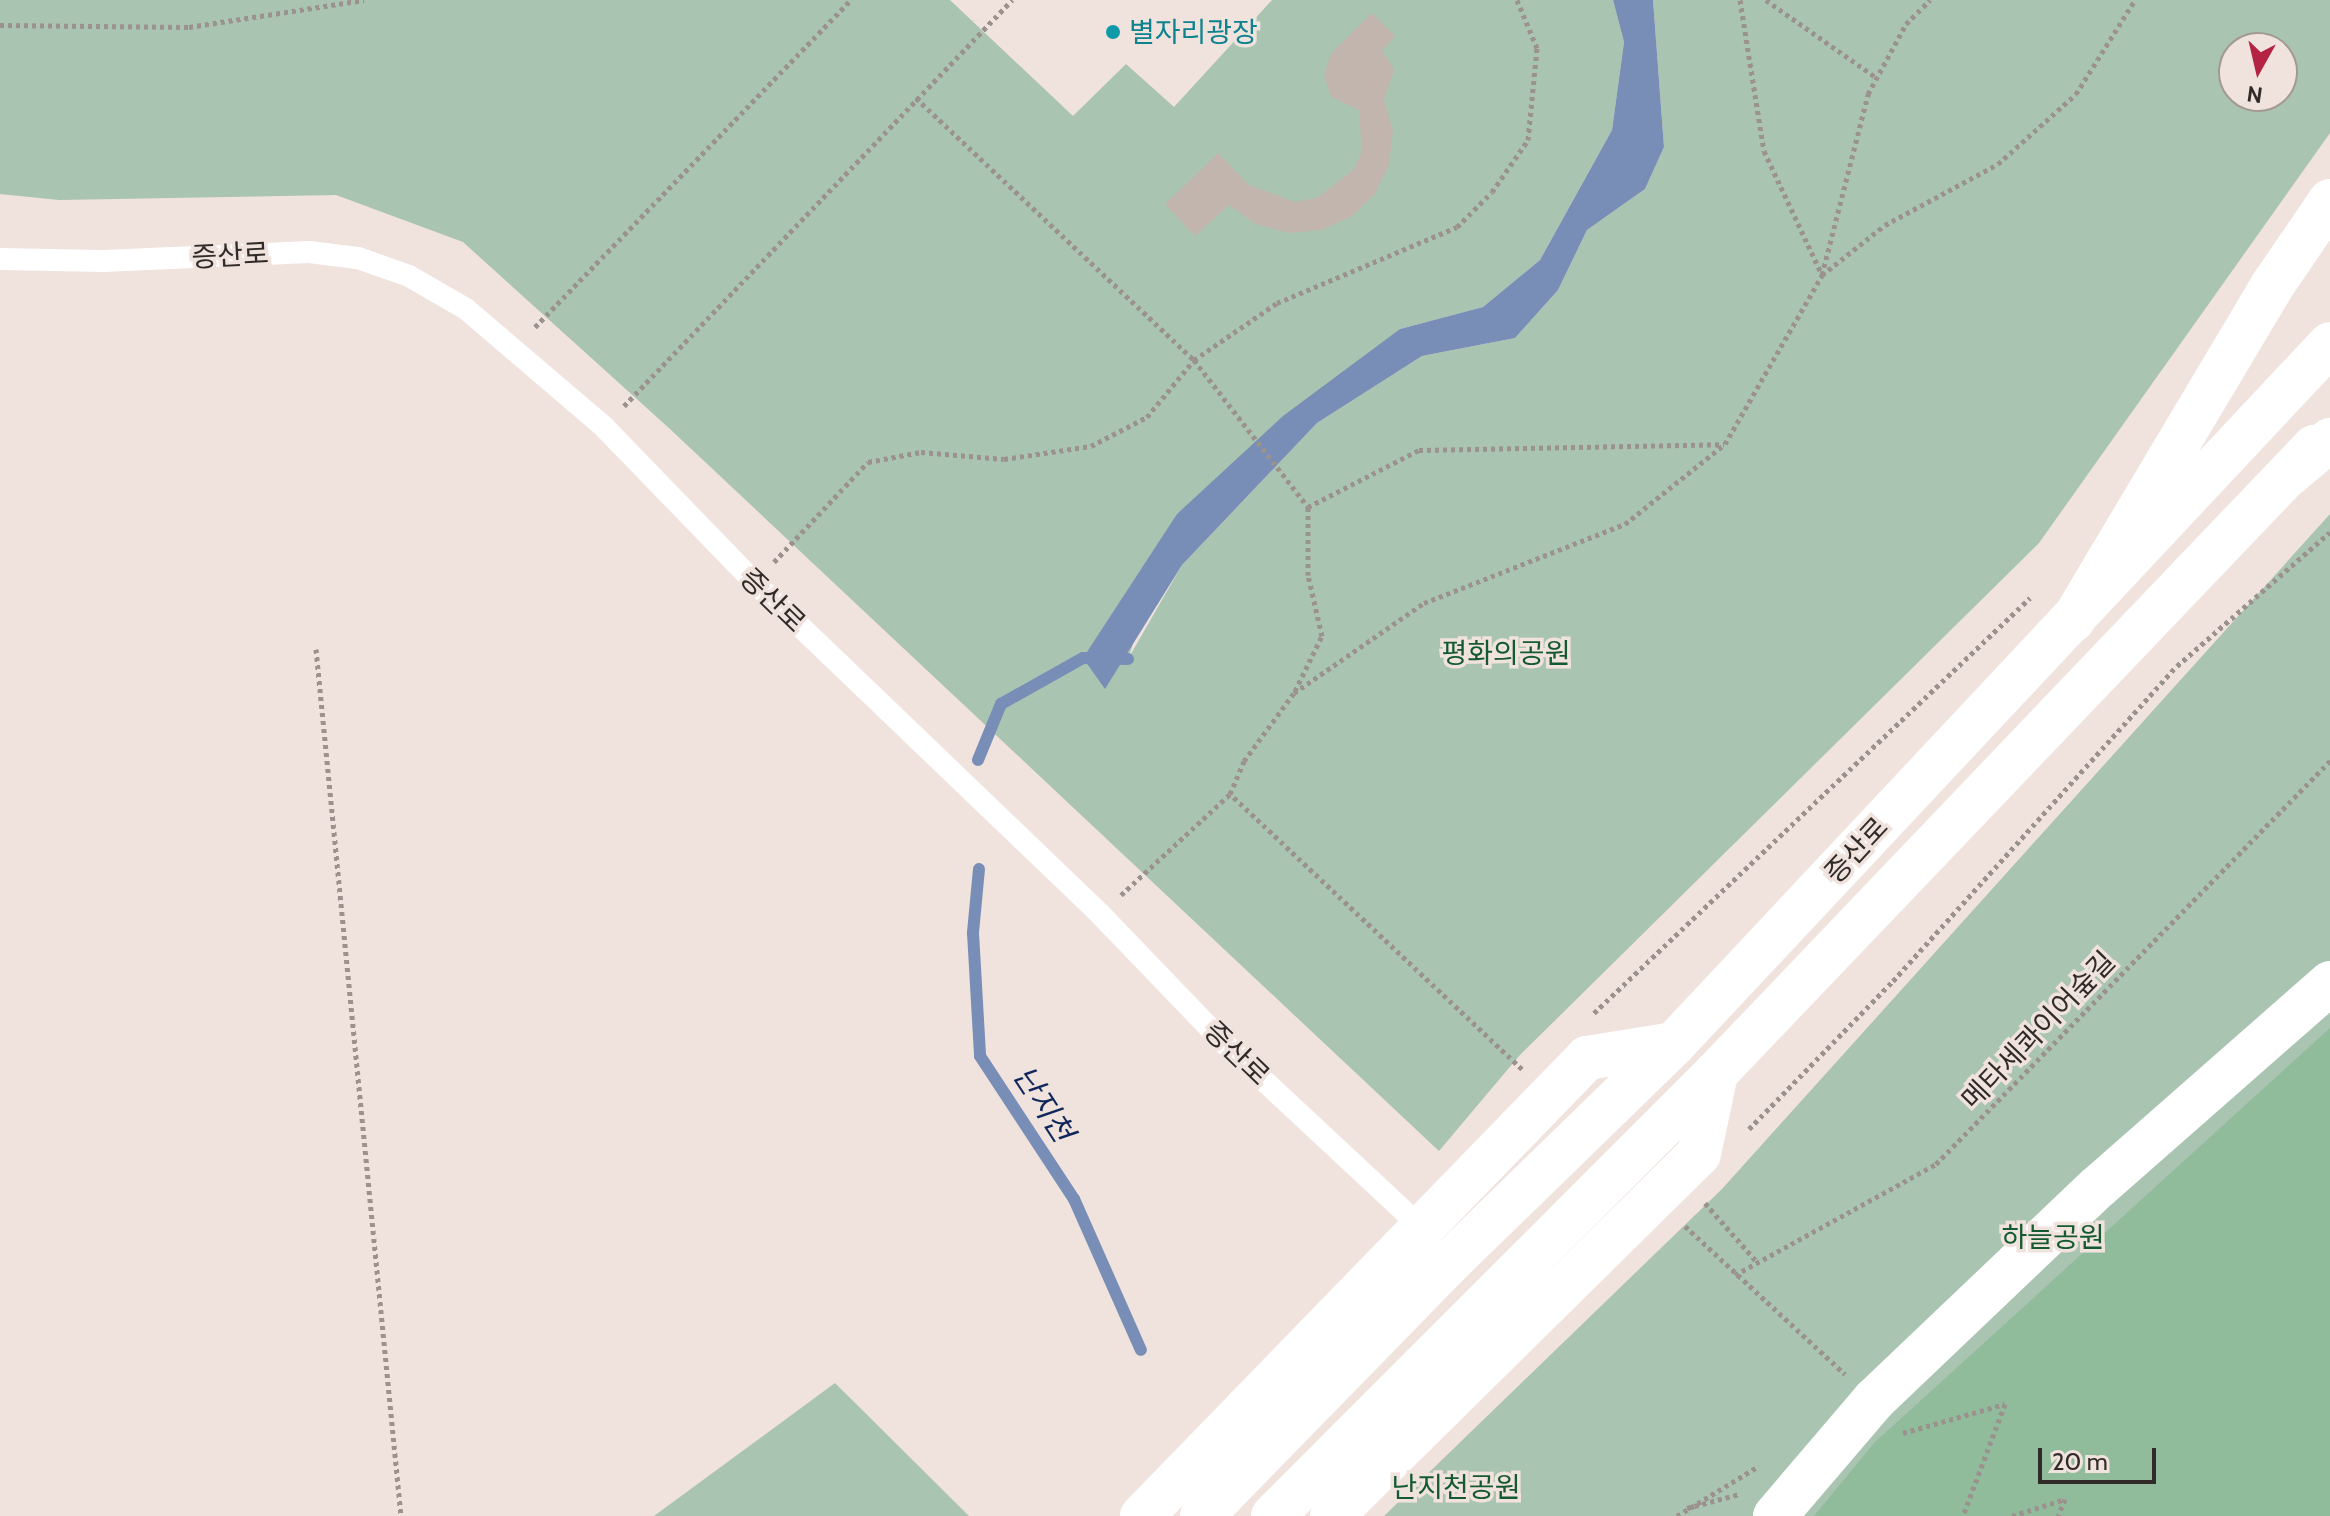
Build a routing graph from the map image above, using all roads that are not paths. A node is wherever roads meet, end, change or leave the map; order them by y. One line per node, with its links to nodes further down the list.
1 (2330, 201): 7 (main road)
2 (0, 259): 11 (lane, 증산로)
3 (2330, 344): 7 (main road, 증산로)
4 (2330, 431): 6 (main road, 증산로)
5 (2330, 440): 6 (main road)
6 (2288, 475): 10 (main road, 증산로)
7 (2073, 620): 9 (main road, 증산로)
8 (2330, 983): 16 (main road)
9 (1674, 1044): 11 (main road); 13 (main road, 증산로)
10 (1716, 1073): 14 (main road, 증산로); 15 (main road)
11 (1422, 1228): 12 (main road)
12 (1142, 1516)
13 (1202, 1516)
14 (1273, 1516)
15 (1332, 1516)
16 (1775, 1516)

